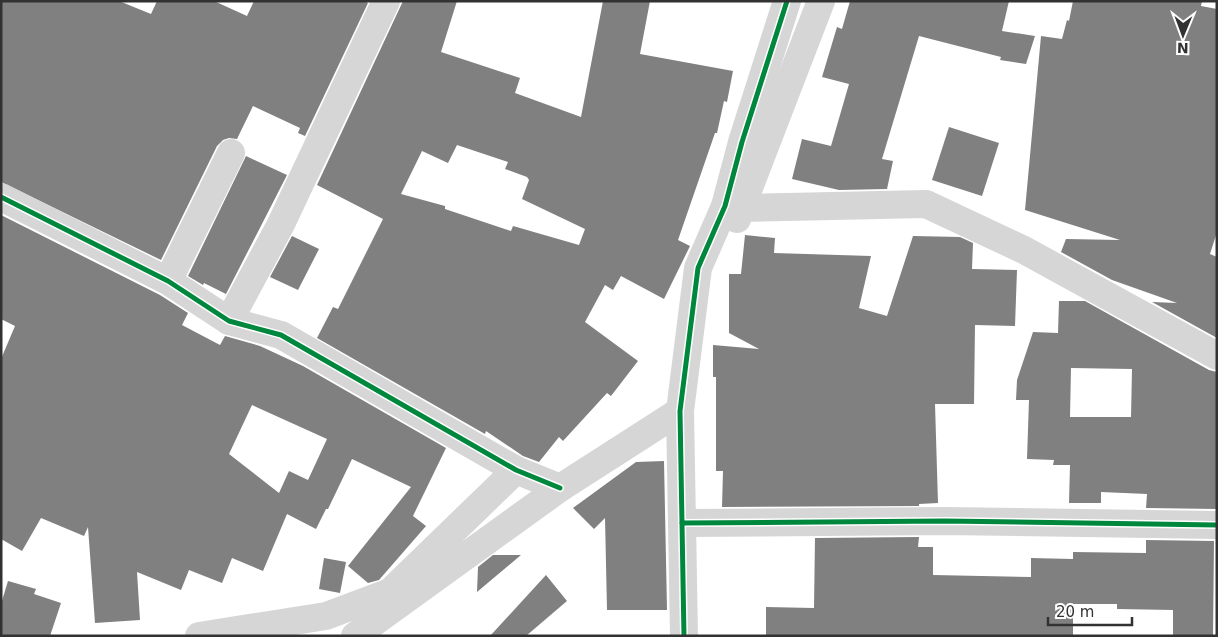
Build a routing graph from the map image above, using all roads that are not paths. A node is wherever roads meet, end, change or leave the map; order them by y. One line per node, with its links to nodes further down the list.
1 (386, 1): 10 (street)
2 (788, 1): 6 (street)
3 (821, 1): 6 (street)
4 (231, 153): 9 (street)
5 (1, 197): 9 (street)
6 (733, 207): 8 (street); 11 (street); 12 (street)
7 (693, 236): 8 (street)
8 (698, 268): 11 (street)
9 (168, 281): 10 (street)
10 (229, 321): 14 (street)
11 (688, 344): 13 (street)
12 (1217, 356)
13 (680, 411): 15 (street); 16 (street)
14 (516, 470): 15 (street); 18 (street)
15 (560, 488): 19 (street)
16 (682, 523): 17 (street); 20 (street)
17 (1217, 525)
18 (199, 636)
19 (355, 636)
20 (684, 636)

